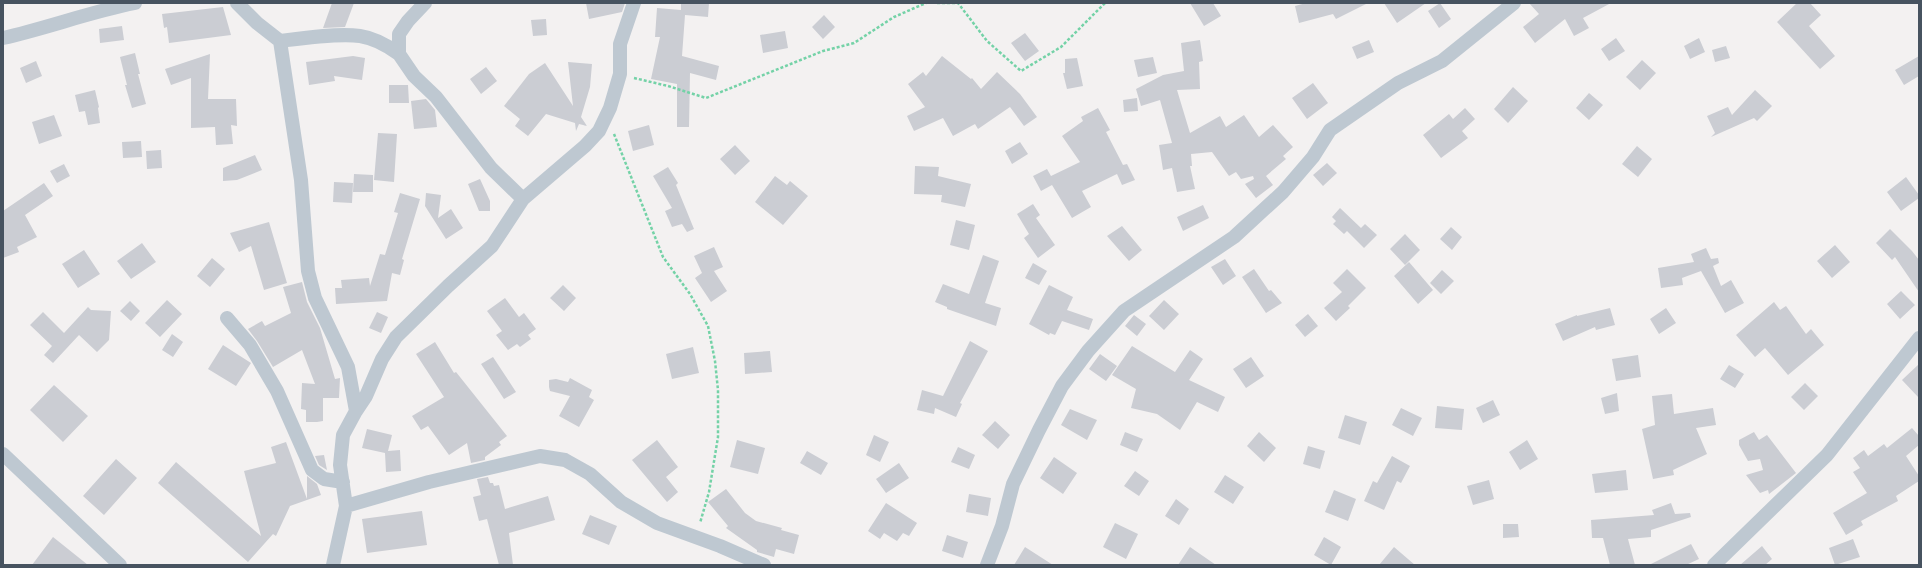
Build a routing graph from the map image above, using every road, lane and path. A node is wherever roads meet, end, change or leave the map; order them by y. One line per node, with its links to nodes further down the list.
1 (134, 3): 9 (street)
2 (237, 3): 10 (street)
3 (425, 3): 11 (street)
4 (634, 3): 12 (street)
5 (926, 3): 12 (path)
6 (937, 3): 7 (path)
7 (1105, 3)
8 (1514, 3): 25 (street)
9 (3, 38)
10 (280, 41): 11 (street); 17 (street)
11 (399, 54): 14 (street)
12 (620, 74): 13 (street)
13 (610, 108): 14 (street); 21 (path)
14 (523, 199): 17 (street)
15 (227, 318): 19 (street)
16 (1919, 338): 26 (street)
17 (356, 411): 19 (street)
18 (3, 454): 23 (street)
19 (343, 482): 20 (street)
20 (346, 506): 21 (street); 22 (street)
21 (694, 536): 24 (street)
22 (330, 564)
23 (120, 565)
24 (764, 565)
25 (987, 565)
26 (1714, 565)

